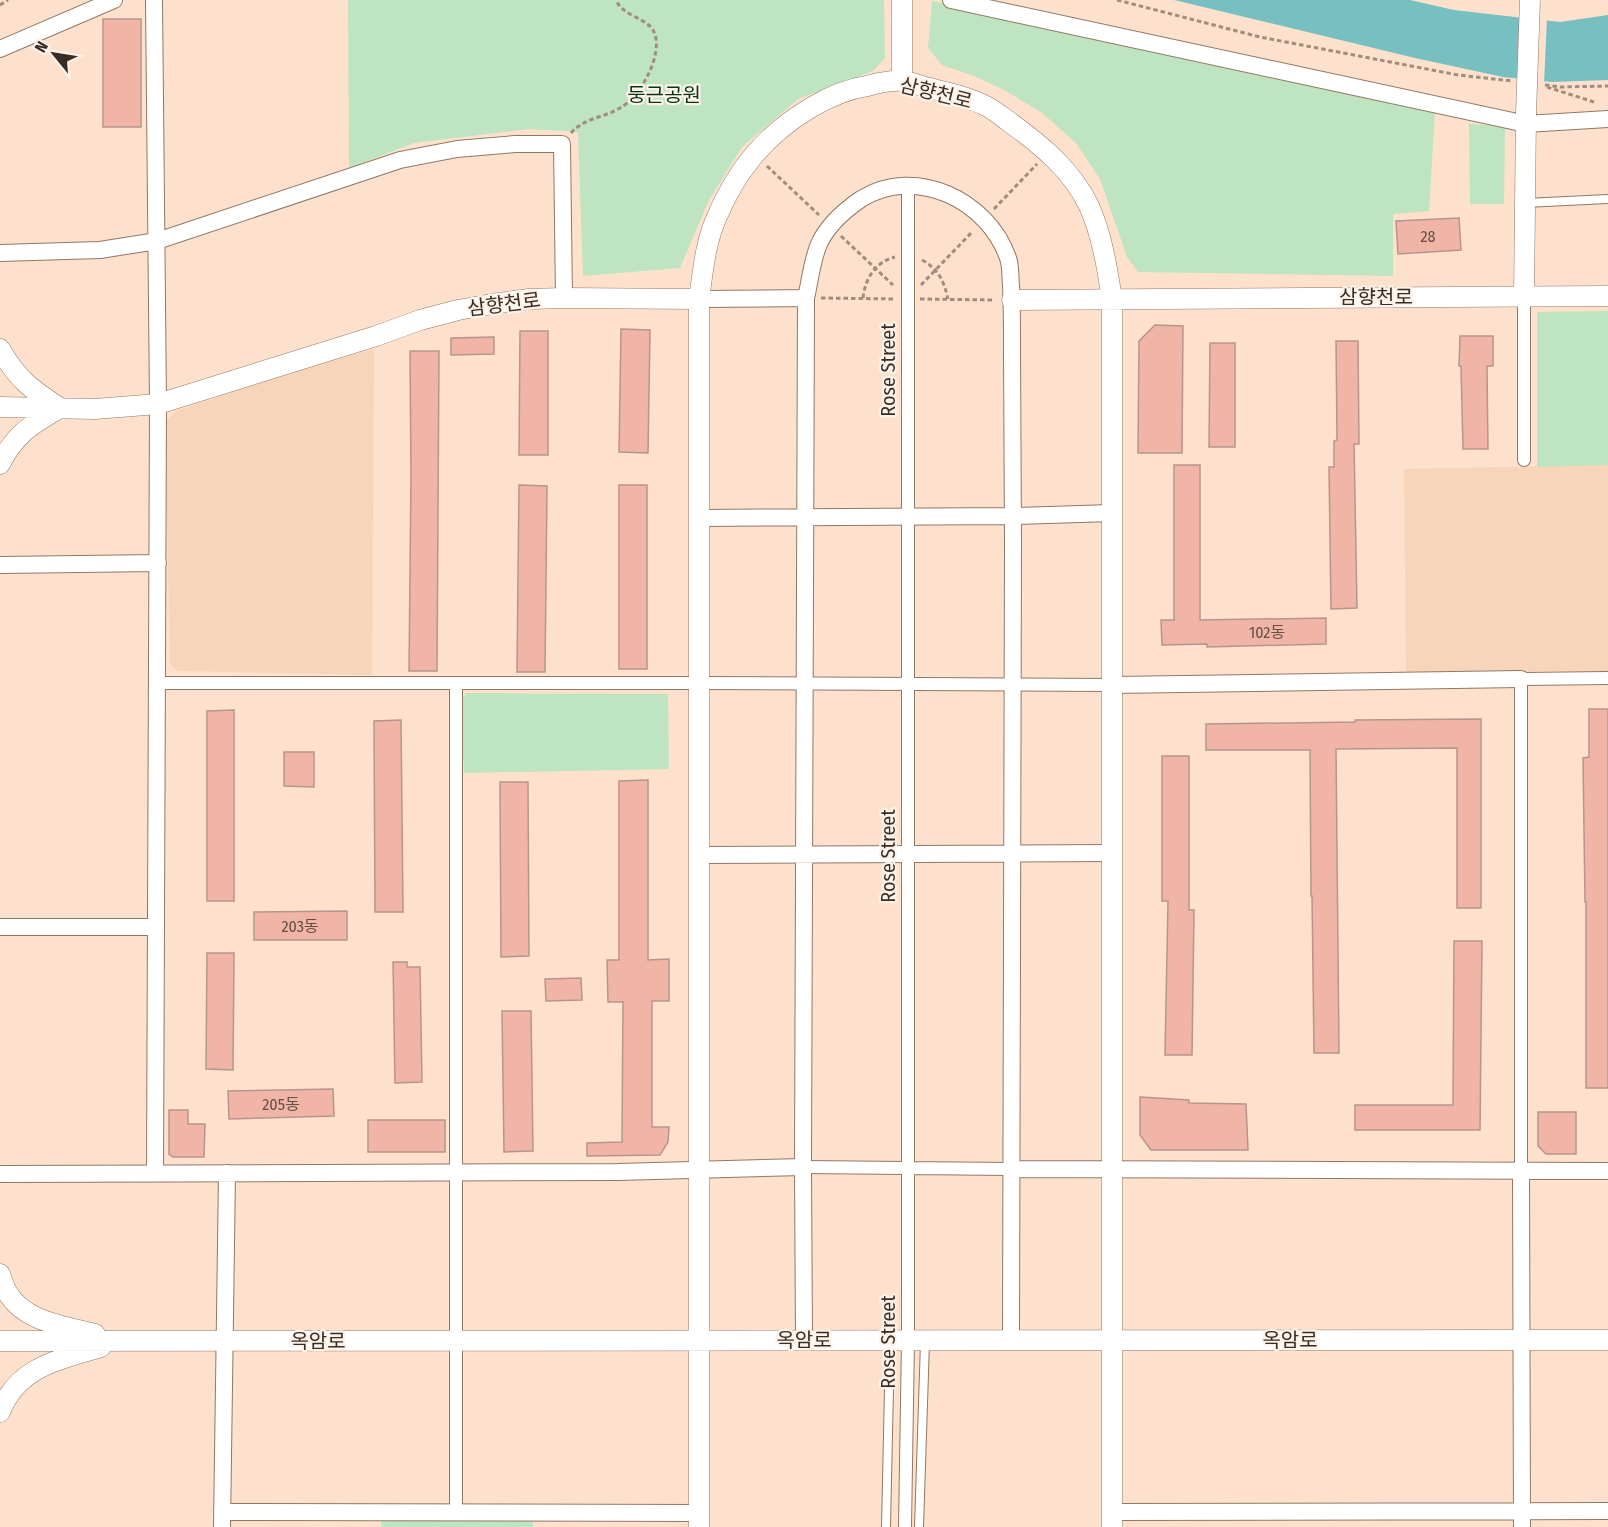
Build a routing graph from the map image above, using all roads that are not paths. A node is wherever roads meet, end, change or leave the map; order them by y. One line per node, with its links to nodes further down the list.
1 (114, 0): 6 (street)
2 (154, 0): 13 (street)
3 (902, 0): 7 (street)
4 (951, 0): 9 (street)
5 (1530, 0): 9 (street, bridge)
6 (0, 49)
7 (902, 81): 19 (street, 삼향천로); 20 (street, 삼향천로)
8 (1604, 112): 9 (street)
9 (1526, 119): 12 (street)
10 (908, 186): 18 (street); 21 (street); 29 (street, Rose Street)
11 (1608, 199): 12 (lane)
12 (1525, 203): 15 (street)
13 (156, 241): 14 (street); 17 (street); 23 (street)
14 (0, 253)
15 (1524, 296): 16 (street, 삼향천로); 20 (street, 삼향천로); 26 (street)
16 (1608, 296)
17 (564, 298): 19 (street, 삼향천로); 23 (street, 삼향천로)
18 (806, 298): 19 (street); 31 (street)
19 (699, 299): 32 (street)
20 (1112, 299): 21 (street); 28 (street)
21 (1012, 300): 30 (street)
22 (0, 349): 25 (street)
23 (158, 404): 25 (street, 삼향천로); 33 (street)
24 (0, 406): 25 (street, 삼향천로)
25 (60, 408): 27 (street)
26 (1524, 460)
27 (0, 464)
28 (1112, 513): 30 (street); 43 (street)
29 (908, 516): 30 (street); 31 (street); 41 (street, Rose Street)
30 (1013, 516): 42 (street)
31 (805, 517): 32 (street); 40 (street)
32 (699, 518): 39 (street)
33 (158, 563): 34 (street); 37 (street)
34 (0, 565)
35 (1608, 678): 36 (street)
36 (1521, 679): 43 (street); 56 (street)
37 (157, 683): 38 (street); 50 (street)
38 (456, 683): 39 (street); 58 (street)
39 (699, 683): 40 (street); 48 (street)
40 (805, 683): 41 (street); 45 (street)
41 (908, 684): 42 (street); 46 (street, Rose Street)
42 (1012, 685): 43 (street); 47 (street)
43 (1112, 685): 44 (street)
44 (1113, 853): 47 (street); 54 (street)
45 (805, 854): 46 (street); 48 (street); 51 (street)
46 (908, 854): 47 (street); 52 (street, Rose Street)
47 (1012, 854): 53 (street)
48 (700, 855): 55 (street)
49 (0, 927): 50 (street)
50 (156, 927): 59 (street)
51 (803, 1167): 52 (street); 55 (street); 63 (street)
52 (907, 1168): 53 (street); 64 (street, Rose Street)
53 (1011, 1169): 54 (street); 65 (street)
54 (1112, 1169): 56 (street); 66 (street)
55 (700, 1170): 58 (street); 73 (street)
56 (1521, 1171): 57 (street); 67 (street)
57 (1608, 1171)
58 (456, 1172): 60 (street); 72 (street)
59 (155, 1173): 60 (street); 61 (street)
60 (227, 1173): 71 (street)
61 (0, 1174)
62 (0, 1274): 70 (street)
63 (804, 1340): 64 (street, 옥암로); 73 (street, 옥암로)
64 (908, 1340): 65 (street, 옥암로); 81 (lane); 82 (street, Rose Street); 83 (lane)
65 (1011, 1340): 66 (street, 옥암로)
66 (1113, 1340): 67 (street, 옥암로); 80 (street)
67 (1521, 1340): 68 (street, 옥암로); 78 (street)
68 (1608, 1340)
69 (0, 1341): 70 (street, 옥암로)
70 (121, 1341): 71 (street, 옥암로); 74 (street)
71 (224, 1341): 72 (street, 옥암로); 77 (street)
72 (456, 1341): 73 (street, 옥암로); 76 (street)
73 (700, 1341): 79 (street)
74 (0, 1412)
75 (1608, 1511): 78 (street)
76 (456, 1512): 77 (street); 79 (street)
77 (222, 1519)
78 (1522, 1519): 80 (street)
79 (699, 1520)
80 (1112, 1520)
81 (886, 1527)
82 (905, 1527)
83 (919, 1527)

